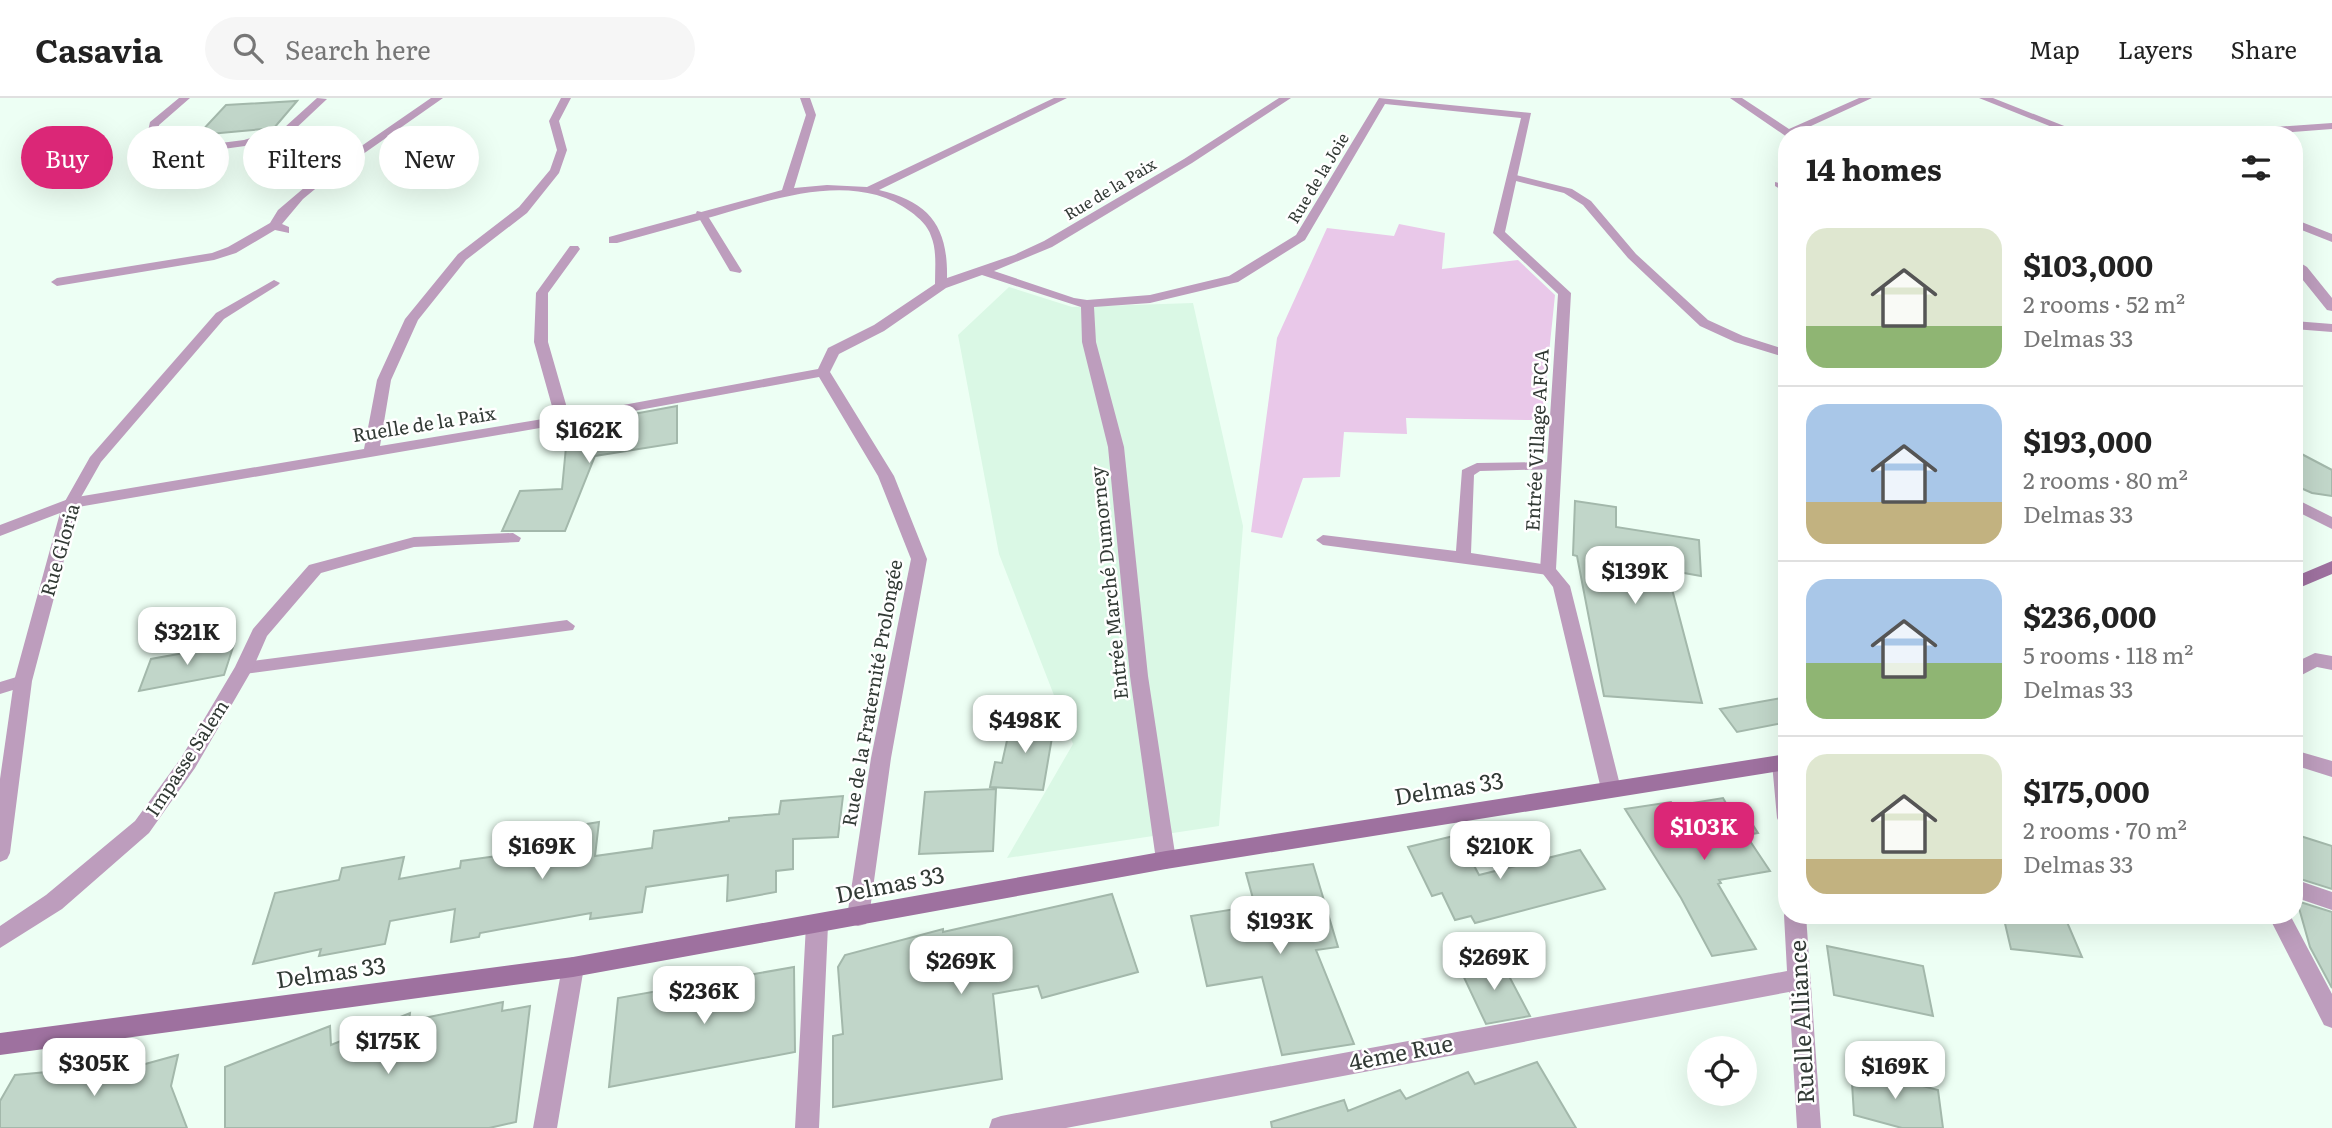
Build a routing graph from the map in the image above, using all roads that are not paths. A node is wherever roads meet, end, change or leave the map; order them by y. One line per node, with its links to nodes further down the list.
1 (185, 98): 9 (street)
2 (438, 98): 28 (street)
3 (566, 98): 38 (street)
4 (805, 98): 19 (street)
5 (1062, 98): 18 (street)
6 (1286, 98): 27 (street, Rue de la Paix)
7 (1735, 98): 12 (street)
8 (1867, 98): 13 (street)
9 (323, 99)
10 (1383, 99): 17 (street, Entrée Village AFCA); 31 (street, Rue de la Joie)
11 (1992, 99): 14 (street)
12 (1778, 126)
13 (1807, 126)
14 (2060, 126)
15 (2332, 126): 16 (street)
16 (2303, 128)
17 (1512, 177): 35 (lane); 39 (street, Entrée Village AFCA)
18 (871, 189): 19 (street); 30 (street)
19 (787, 192): 20 (street)
20 (701, 213): 23 (street); 26 (lane)
21 (2303, 227): 22 (street)
22 (2332, 238)
23 (613, 240)
24 (574, 249): 37 (street)
25 (2303, 270): 32 (street)
26 (736, 271)
27 (983, 271): 30 (street, Rue de la Paix); 31 (street, Rue de la Joie)
28 (57, 282)
29 (274, 283): 40 (lane, Rue Gloria)
30 (941, 285): 36 (street, Rue de la Paix)
31 (1087, 304): 61 (street, Entrée Marché Dumorney)
32 (2332, 307)
33 (2303, 326): 34 (street)
34 (2332, 328)
35 (1778, 351)
36 (823, 372): 37 (street, Ruelle de la Paix); 64 (street, Rue de la Fraternité Prolongée)
37 (563, 420): 38 (street, Ruelle de la Paix)
38 (371, 452): 40 (street, Ruelle de la Paix)
39 (1555, 466): 46 (lane); 48 (street, Entrée Village AFCA)
40 (71, 503): 43 (street, Ruelle de la Paix); 54 (street, Rue Gloria)
41 (2303, 508): 42 (street)
42 (2332, 524)
43 (0, 531)
44 (513, 538): 53 (street, Impasse Salem)
45 (1323, 540): 46 (lane)
46 (1463, 557): 48 (lane)
47 (2332, 567): 49 (main road)
48 (1548, 570): 59 (street)
49 (2303, 580)
50 (567, 626): 53 (lane)
51 (2332, 663): 52 (street)
52 (2303, 666)
53 (244, 668): 68 (street, Impasse Salem)
54 (23, 681): 55 (lane); 60 (street, Rue Gloria)
55 (0, 688)
56 (2303, 760): 58 (street)
57 (1778, 764): 59 (main road, Delmas 33)
58 (2332, 769)
59 (1611, 789): 61 (main road, Delmas 33)
60 (0, 853)
61 (1166, 860): 64 (main road, Delmas 33)
62 (2303, 891): 63 (street)
63 (2332, 901)
64 (858, 917): 67 (main road, Delmas 33)
65 (1796, 924): 70 (street, Ruelle Alliance)
66 (2284, 924): 71 (street)
67 (817, 925): 69 (main road, Delmas 33); 74 (street)
68 (0, 938)
69 (573, 967): 72 (main road, Delmas 33); 73 (street)
70 (1801, 979): 75 (street, 4ème Rue); 76 (street, Ruelle Alliance)
71 (2332, 1017)
72 (0, 1044)
73 (545, 1128)
74 (807, 1128)
75 (1001, 1128)
76 (1808, 1128)

